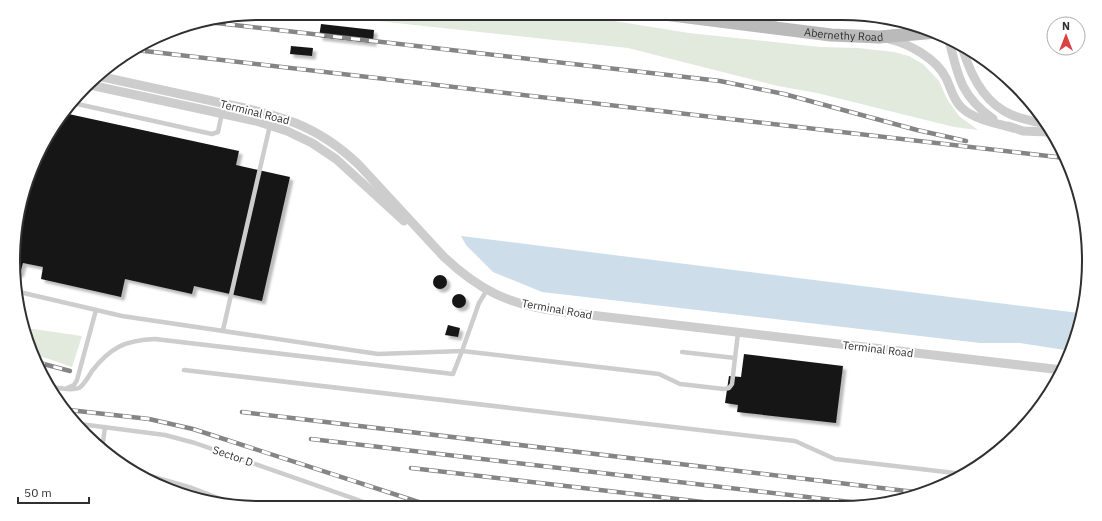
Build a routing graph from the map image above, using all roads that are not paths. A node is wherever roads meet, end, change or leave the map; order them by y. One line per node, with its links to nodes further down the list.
1 (710, 20): 3 (main road, Abernethy Road)
2 (767, 20): 3 (lane)
3 (802, 32): 5 (main road, Abernethy Road)
4 (920, 33): 5 (main road, Abernethy Road)
5 (879, 37): 16 (street)
6 (950, 46): 16 (street)
7 (964, 54): 9 (street)
8 (971, 58): 9 (street)
9 (969, 67): 14 (street)
10 (105, 78): 18 (street, Terminal Road)
11 (95, 86): 13 (street)
12 (78, 104): 13 (lane)
13 (222, 114): 15 (street)
14 (1037, 122)
15 (270, 125): 18 (street); 22 (lane)
16 (1013, 128): 17 (street)
17 (1045, 132)
18 (444, 257): 19 (street, Terminal Road)
19 (487, 290): 23 (street, Terminal Road); 24 (lane)
20 (22, 293): 21 (lane)
21 (96, 310): 22 (lane); 30 (lane)
22 (223, 330): 24 (lane)
23 (738, 333): 26 (lane); 27 (street, Terminal Road)
24 (462, 351): 26 (lane); 30 (lane)
25 (682, 352): 26 (lane)
26 (735, 358)
27 (1056, 369)
28 (184, 370): 34 (lane)
29 (57, 388): 30 (lane)
30 (60, 388)
31 (85, 425): 32 (lane, Sector D)
32 (105, 427): 33 (lane); 37 (lane, Sector D)
33 (103, 442)
34 (954, 473)
35 (159, 478): 36 (lane)
36 (212, 496)
37 (361, 501)

